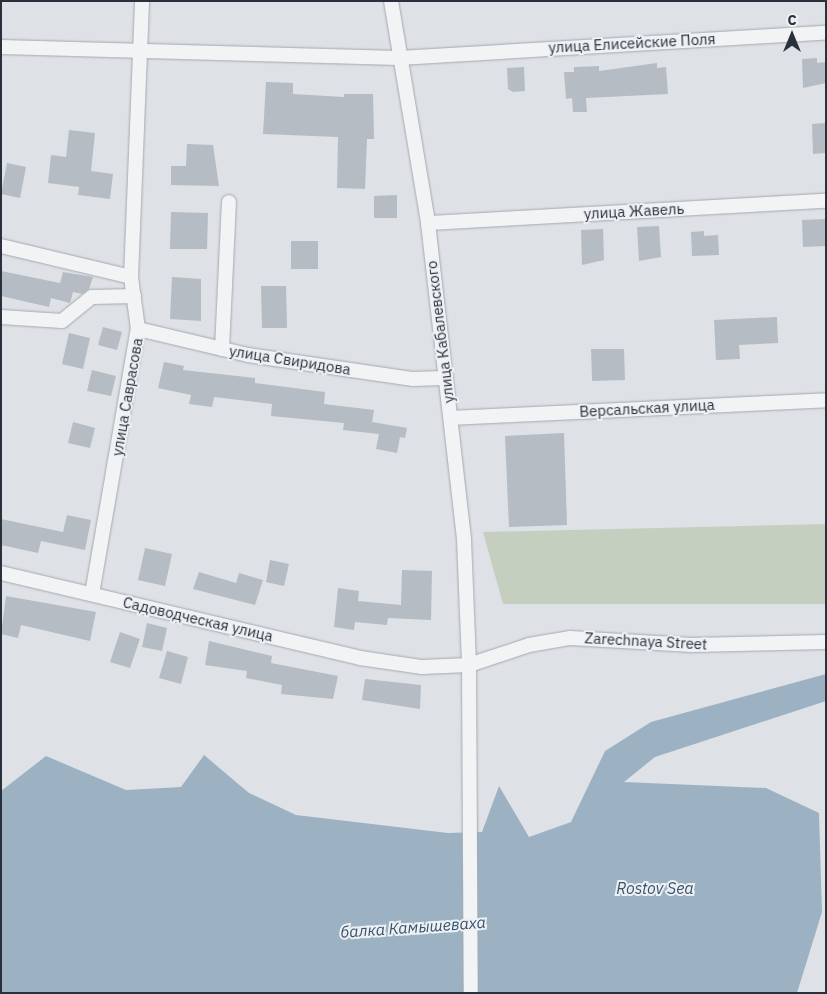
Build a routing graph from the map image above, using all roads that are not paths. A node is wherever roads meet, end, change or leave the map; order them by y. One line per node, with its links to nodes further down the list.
1 (142, 1): 5 (street, улица Саврасова)
2 (391, 1): 6 (street, улица Кабалевского)
3 (826, 33): 6 (street, улица Елисейские Поля)
4 (1, 46): 5 (street, улица Елисейские Поля)
5 (140, 50): 6 (street, улица Елисейские Поля); 11 (street, улица Саврасова)
6 (399, 58): 9 (street, улица Кабалевского)
7 (826, 201): 9 (street, улица Жавель)
8 (229, 202): 15 (street)
9 (428, 222): 16 (street, улица Кабалевского)
10 (1, 246): 11 (street)
11 (131, 277): 12 (street, улица Саврасова)
12 (134, 296): 13 (street); 14 (street, улица Саврасова)
13 (1, 317)
14 (138, 329): 15 (street, улица Свиридова); 20 (street, улица Саврасова)
15 (222, 349): 16 (street, улица Свиридова)
16 (444, 378): 18 (street, улица Кабалевского)
17 (826, 400): 18 (street, Версальская улица)
18 (451, 418): 22 (street, улица Кабалевского)
19 (1, 572): 20 (street, Садоводческая улица)
20 (92, 594): 22 (street, Садоводческая улица)
21 (826, 642): 22 (street, Zarechnaya Street)
22 (470, 665): 23 (street, улица Кабалевского)
23 (471, 993)

